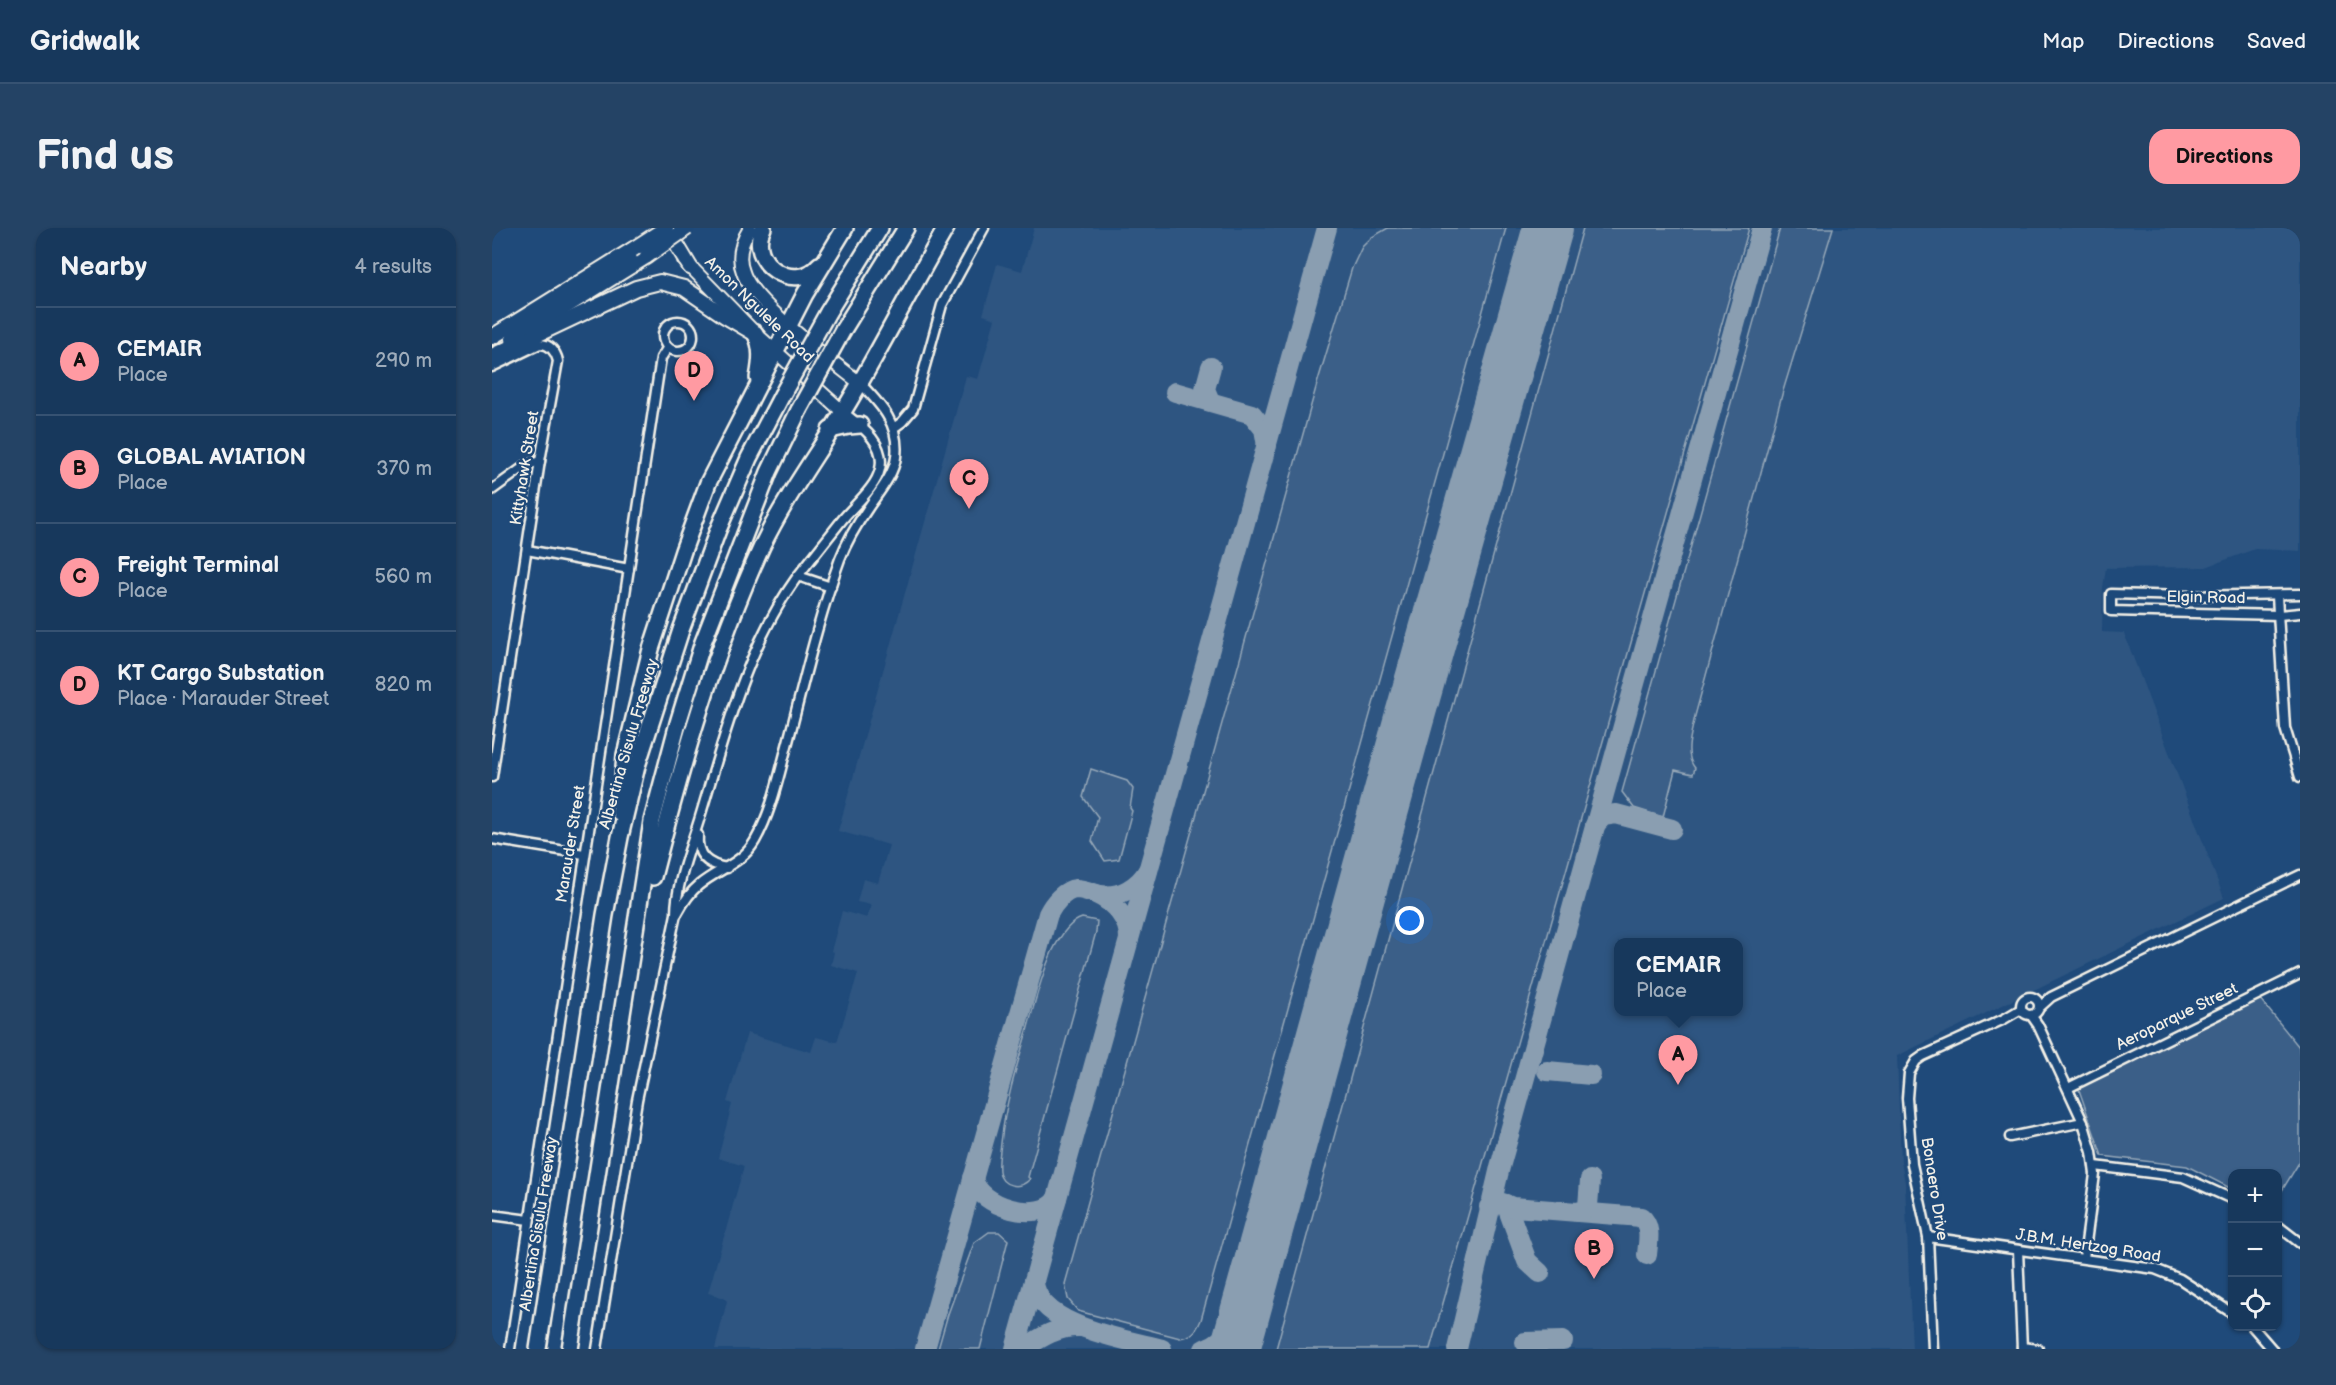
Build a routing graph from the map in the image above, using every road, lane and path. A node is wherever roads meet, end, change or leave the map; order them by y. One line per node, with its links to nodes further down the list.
1 (655, 228): 11 (main road, Amon Ngulele Road)
2 (667, 228): 11 (main road); 14 (main road, bridge)
3 (687, 228): 17 (main road, bridge)
4 (750, 228): 12 (main road, Amon Ngulele Road)
5 (763, 228): 10 (highway)
6 (880, 228): 38 (highway, Albertina Sisulu Freeway, bridge)
7 (906, 228): 44 (highway, bridge)
8 (946, 228): 19 (highway)
9 (984, 228): 23 (street)
10 (842, 233): 12 (highway)
11 (690, 267): 13 (main road, Amon Ngulele Road)
12 (789, 326): 16 (highway); 19 (main road, Amon Ngulele Road)
13 (754, 333): 16 (main road, Amon Ngulele Road); 17 (main road); 20 (highway)
14 (492, 337)
15 (668, 347): 28 (street, Marauder Street)
16 (776, 351): 20 (highway); 21 (main road, Amon Ngulele Road)
17 (492, 354)
18 (492, 367): 25 (street, Kittyhawk Street)
19 (860, 383): 21 (highway); 23 (street)
20 (754, 392): 38 (highway)
21 (843, 412): 22 (street); 24 (highway)
22 (860, 426): 24 (highway); 29 (street)
23 (895, 427): 30 (street)
24 (830, 430): 44 (highway)
25 (540, 461): 26 (street); 27 (street, Kittyhawk Street)
26 (492, 490)
27 (527, 550): 28 (street); 35 (street, Kittyhawk Street)
28 (629, 569): 40 (street, Marauder Street)
29 (798, 576): 30 (street); 37 (street)
30 (831, 587): 41 (street)
31 (2300, 594): 32 (street, Elgin Road)
32 (2277, 596): 34 (street); 34 (street, Elgin Road)
33 (2300, 613): 34 (street, Elgin Road)
34 (2279, 615): 36 (street)
35 (492, 777)
36 (2300, 777)
37 (700, 816): 41 (street); 43 (street)
38 (620, 837): 63 (highway, Albertina Sisulu Freeway)
39 (492, 839): 40 (street)
40 (584, 854): 53 (street, Marauder Street)
41 (727, 868): 43 (street)
42 (2300, 875): 46 (street, Bonaero Drive)
43 (676, 914): 65 (street)
44 (632, 959): 64 (highway)
45 (2300, 974): 47 (street, Aeroparque Street)
46 (2032, 1009): 47 (street); 55 (street, Bonaero Drive)
47 (2068, 1088): 48 (street)
48 (2083, 1122): 49 (street); 50 (street)
49 (2010, 1137)
50 (2095, 1166): 51 (street); 58 (street)
51 (2228, 1197)
52 (492, 1215): 53 (street)
53 (529, 1220): 62 (street, Marauder Street)
54 (2282, 1230): 56 (street)
55 (1928, 1237): 57 (street, J.B.M. Hertzog Road); 66 (street, Bonaero Drive)
56 (2300, 1243)
57 (2018, 1250): 58 (street, J.B.M. Hertzog Road); 61 (street)
58 (2084, 1258): 59 (street, J.B.M. Hertzog Road)
59 (2228, 1310)
60 (2256, 1331): 68 (street)
61 (2022, 1348): 67 (street)
62 (510, 1349)
63 (538, 1349)
64 (570, 1349)
65 (597, 1349)
66 (1933, 1349)
67 (2038, 1349)
68 (2272, 1349)

